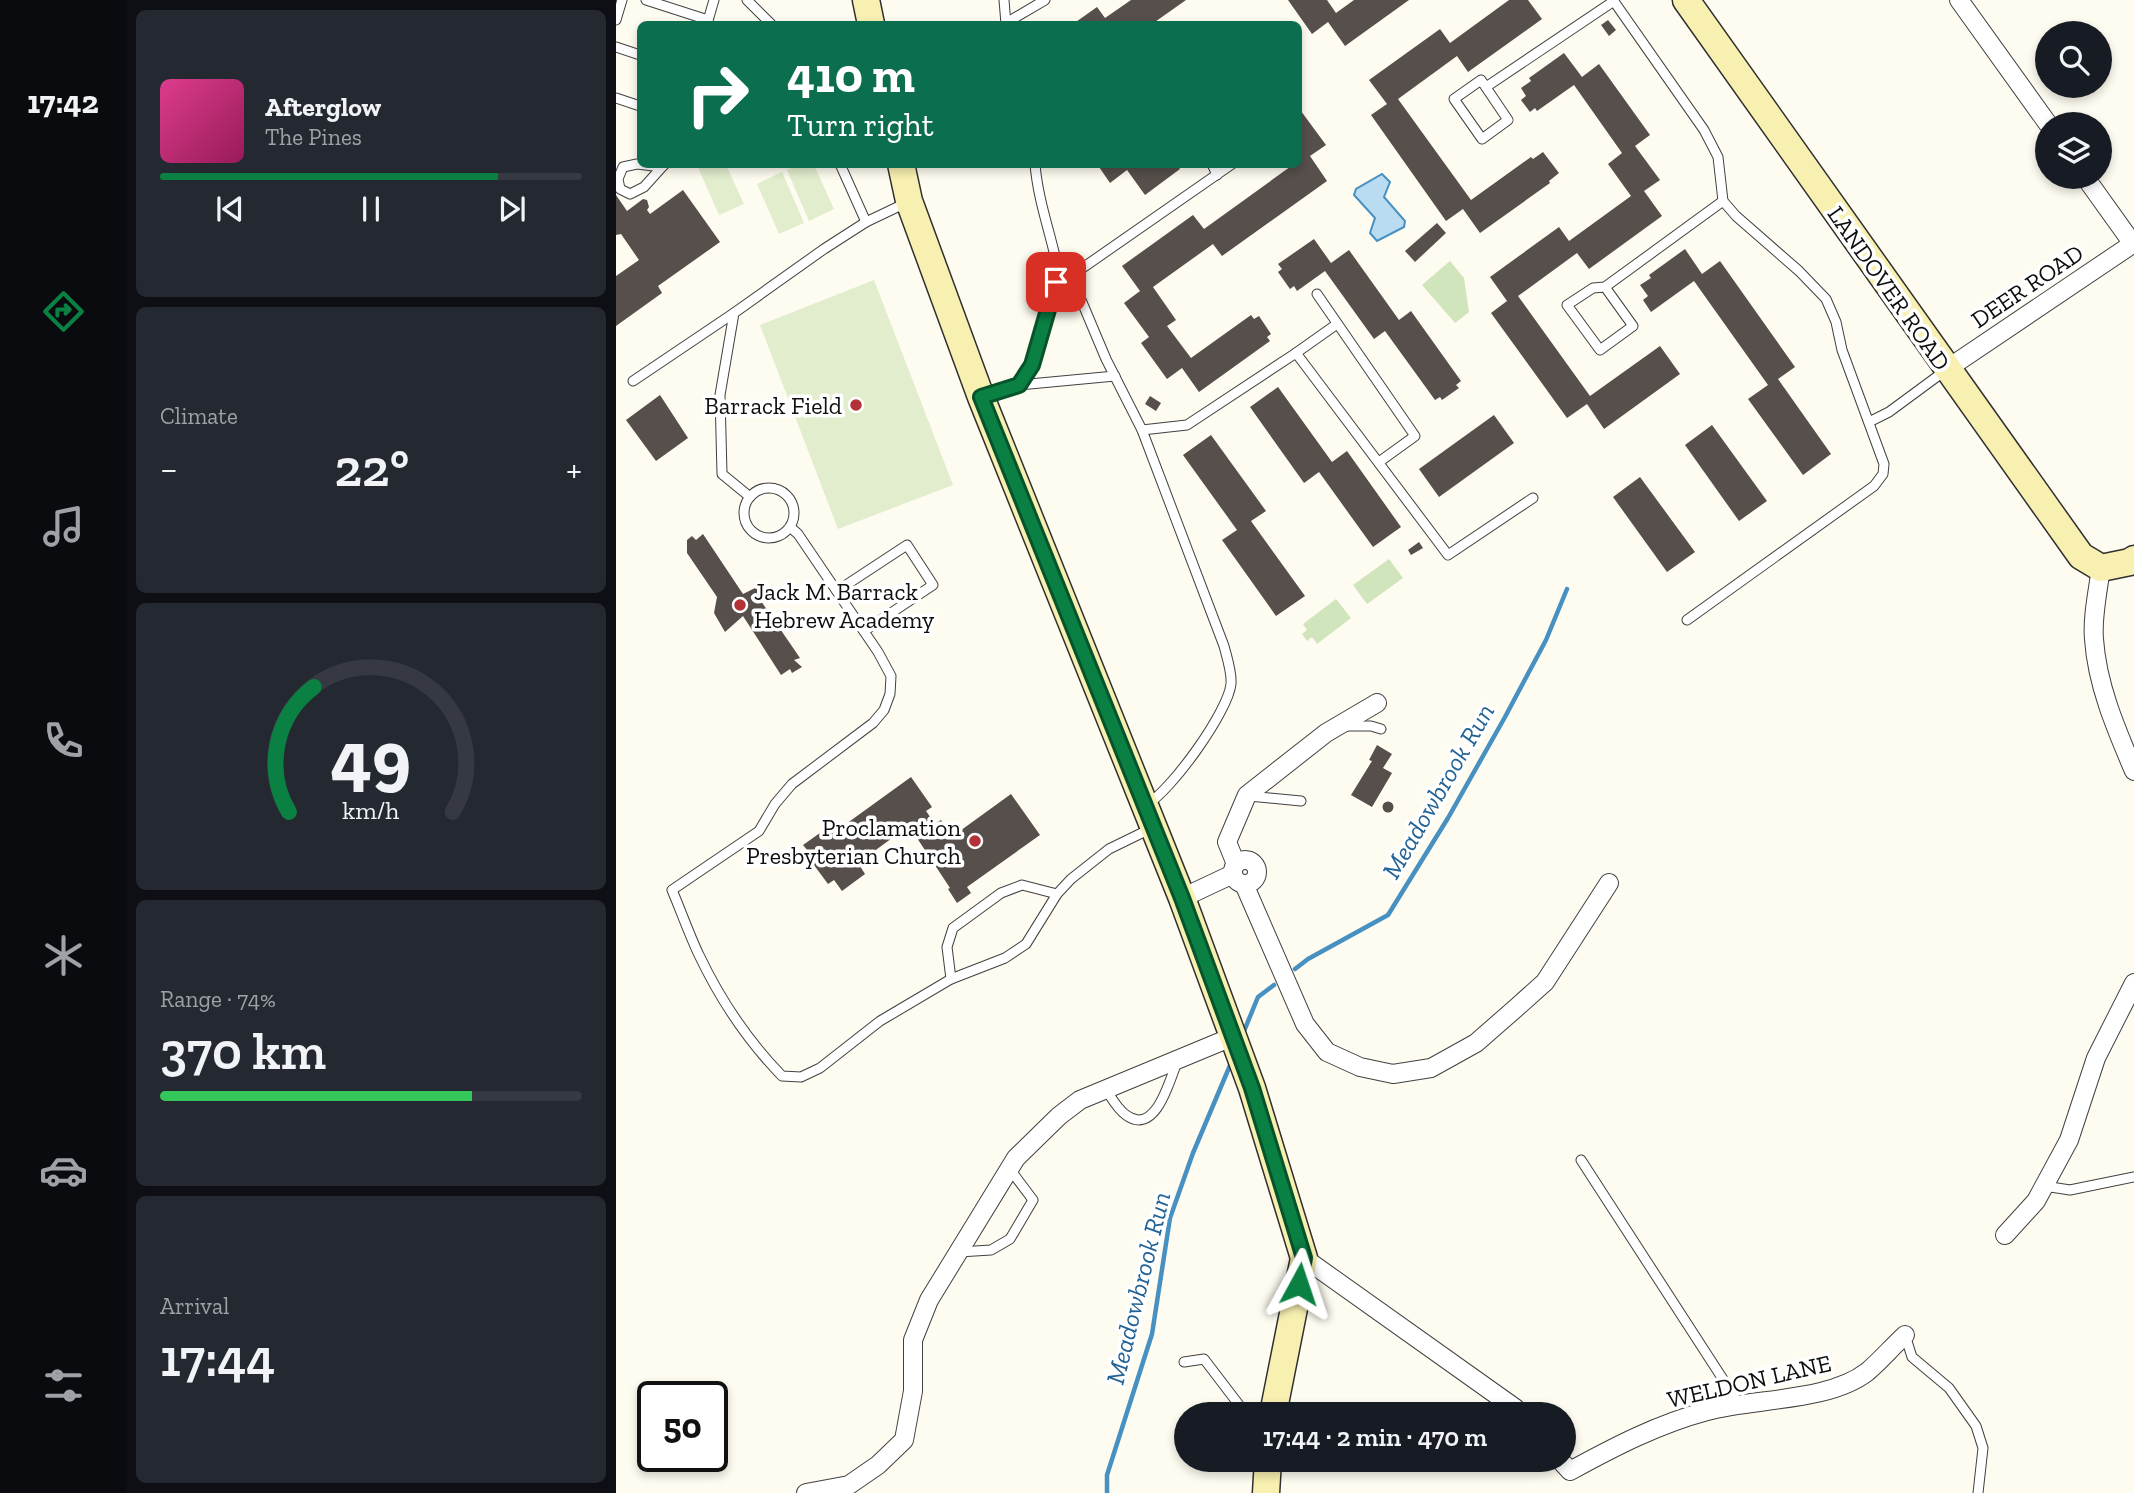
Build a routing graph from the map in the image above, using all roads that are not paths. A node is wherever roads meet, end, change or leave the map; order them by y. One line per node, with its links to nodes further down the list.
1 (622, 0): 11 (lane)
2 (646, 0): 12 (lane)
3 (714, 0): 13 (lane)
4 (747, 0): 14 (lane)
5 (866, 0): 15 (main road)
6 (1004, 0): 16 (lane)
7 (1045, 0): 17 (lane)
8 (1686, 0): 44 (main road, LANDOVER ROAD)
9 (1959, 0): 23 (street)
10 (1613, 1): 20 (lane); 34 (lane)
11 (616, 20)
12 (704, 21)
13 (707, 21)
14 (768, 21)
15 (870, 21)
16 (1006, 21)
17 (1011, 21)
18 (616, 47): 19 (lane)
19 (637, 54)
20 (1486, 87): 20 (lane)
21 (616, 98): 22 (lane)
22 (637, 105)
23 (2039, 112)
24 (637, 164): 25 (lane)
25 (662, 168)
26 (842, 168): 35 (lane)
27 (902, 168): 33 (main road)
28 (1035, 168): 37 (lane)
29 (1214, 168): 31 (lane)
30 (1227, 168): 31 (lane)
31 (1217, 175): 38 (lane)
32 (2094, 189): 36 (street)
33 (909, 201): 35 (lane); 48 (main road)
34 (1723, 201): 39 (lane); 49 (lane)
35 (866, 222): 41 (lane)
36 (2133, 244): 44 (street, DEER ROAD)
37 (1059, 274): 38 (lane); 47 (lane)
38 (1071, 276): 45 (lane)
39 (1605, 287): 39 (lane)
40 (1317, 294): 42 (lane)
41 (734, 313): 46 (lane); 52 (lane)
42 (1337, 324): 43 (lane); 51 (lane)
43 (1296, 353): 50 (lane); 51 (lane)
44 (1947, 369): 49 (lane); 56 (main road, LANDOVER ROAD)
45 (1115, 376): 47 (lane); 50 (lane)
46 (633, 382)
47 (1019, 385): 48 (lane)
48 (981, 397): 66 (main road)
49 (1869, 422): 58 (lane)
50 (1142, 430): 66 (lane)
51 (1379, 462): 53 (lane)
52 (750, 497): 54 (lane); 54 (lane)
53 (1533, 498)
54 (790, 527): 57 (lane)
55 (2134, 559): 56 (main road)
56 (2101, 568): 63 (street)
57 (838, 591): 59 (lane); 59 (lane)
58 (1687, 620)
59 (864, 631): 71 (lane)
60 (1377, 703): 61 (street)
61 (1335, 727): 62 (lane); 64 (street)
62 (1381, 729)
63 (2134, 771)
64 (1247, 795): 65 (lane); 67 (street)
65 (1301, 801)
66 (1149, 817): 69 (lane); 70 (main road)
67 (1238, 874): 68 (street); 70 (street)
68 (1609, 883)
69 (1058, 894): 71 (lane); 71 (lane)
70 (1182, 898): 73 (main road)
71 (951, 979)
72 (2134, 983): 79 (street)
73 (1233, 1040): 74 (street); 82 (main road)
74 (1178, 1058): 75 (street); 75 (lane)
75 (1105, 1088): 77 (street)
76 (1581, 1160): 88 (lane)
77 (1009, 1168): 81 (street); 81 (lane)
78 (2134, 1177): 79 (lane)
79 (2044, 1186): 80 (street)
80 (2005, 1235)
81 (960, 1252): 91 (street)
82 (1304, 1258): 86 (main road); 87 (street)
83 (1905, 1335): 88 (street, WELDON LANE); 93 (lane)
84 (1184, 1362): 85 (lane)
85 (1237, 1402)
86 (1275, 1402)
87 (1507, 1402)
88 (1740, 1404): 89 (street, WELDON LANE)
89 (1576, 1468)
90 (1267, 1472): 92 (main road)
91 (806, 1493)
92 (1266, 1493)
93 (1978, 1493)

